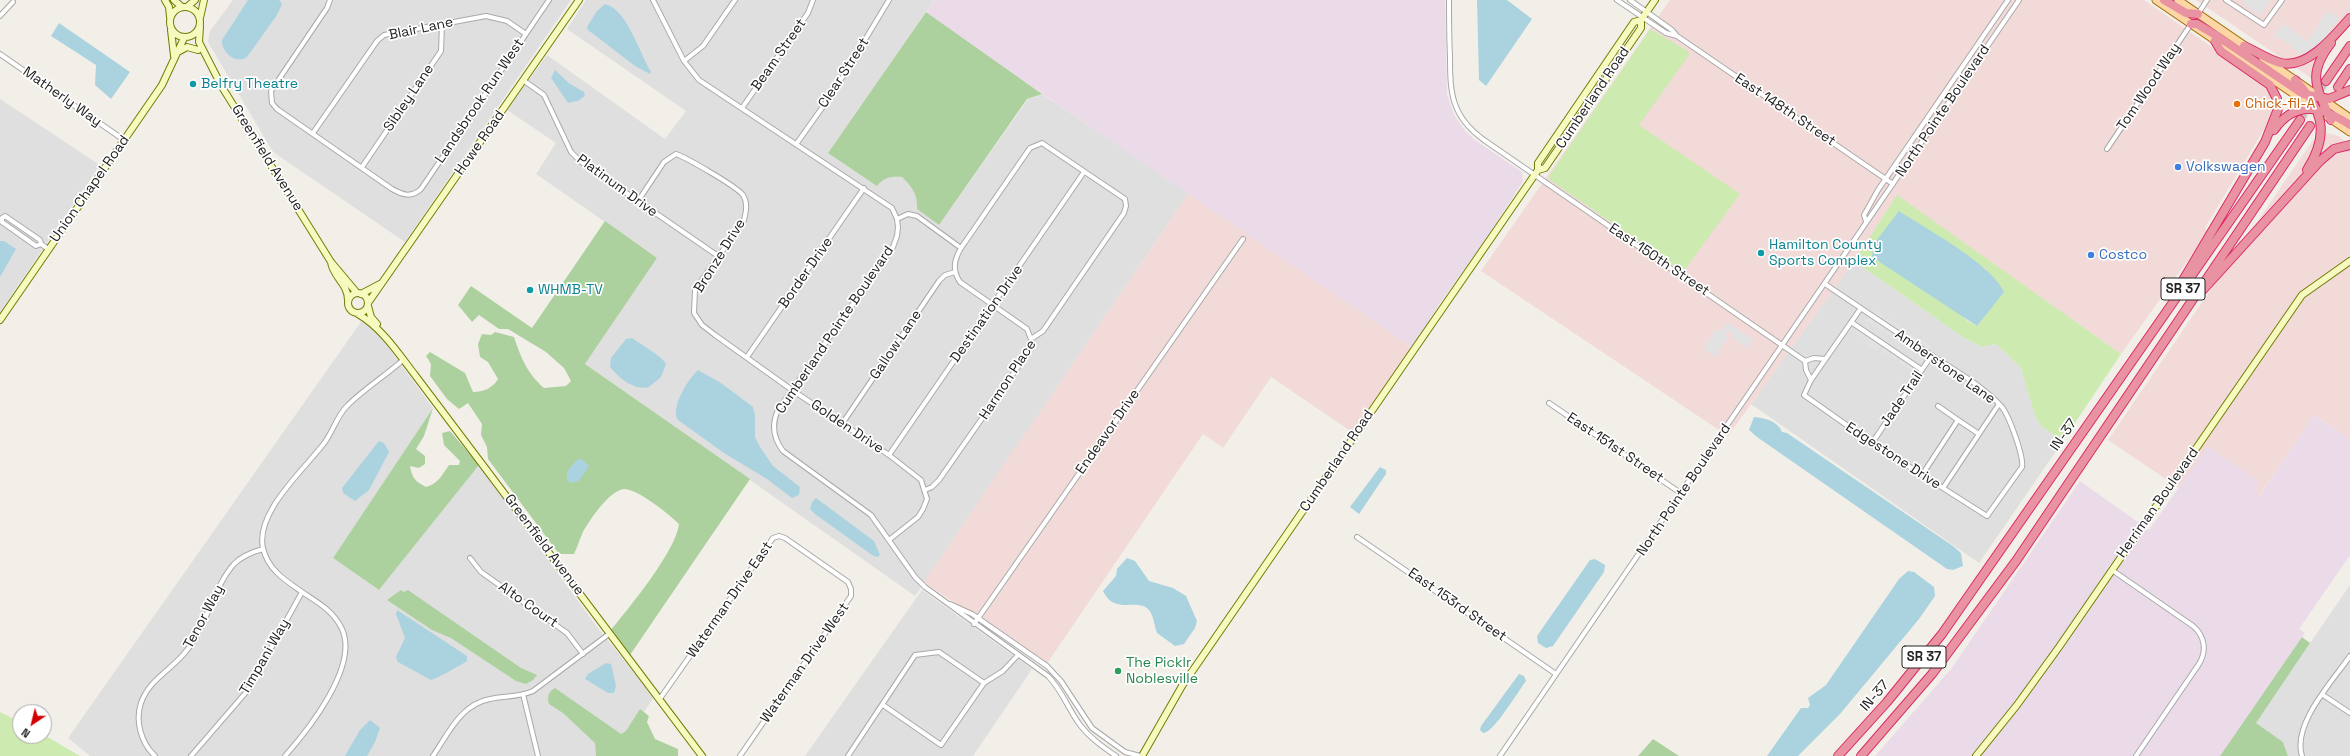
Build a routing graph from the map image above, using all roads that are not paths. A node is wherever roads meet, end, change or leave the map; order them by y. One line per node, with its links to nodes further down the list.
1 (166, 0): 30 (street)
2 (174, 0): 25 (street)
3 (195, 0): 25 (street)
4 (204, 0): 29 (street)
5 (330, 0): 63 (street)
6 (548, 0): 37 (street, Landsbrook Run West)
7 (579, 0): 48 (street, Howe Road)
8 (652, 0): 46 (street)
9 (735, 0): 46 (street)
10 (813, 0): 55 (street, Beam Street)
11 (889, 0): 66 (street, Clear Street)
12 (1449, 0): 71 (street, East 150th Street)
13 (1617, 0): 31 (street, East 148th Street)
14 (1630, 0): 26 (street, East 148th Street)
15 (1655, 0): 26 (street, Cumberland Road)
16 (2008, 0): 72 (street, North Pointe Boulevard)
17 (2019, 0): 73 (street, North Pointe Boulevard)
18 (2156, 0): 34 (main road)
19 (2164, 0): 27 (highway)
20 (2178, 0): 27 (main road)
21 (2207, 0): 27 (street)
22 (2226, 0): 23 (street)
23 (2282, 0)
24 (13, 2): 28 (street)
25 (184, 7): 29 (street); 30 (street)
26 (1647, 11): 31 (street, Cumberland Road); 38 (street, East 148th Street)
27 (2198, 14): 41 (main road)
28 (0, 16)
29 (200, 18): 35 (street)
30 (170, 19): 36 (street)
31 (1642, 19): 38 (street, East 148th Street); 71 (street, Cumberland Road)
32 (2348, 20): 41 (highway); 54 (highway)
33 (442, 24): 37 (street, Blair Lane); 63 (street, Blair Lane); 69 (street, Sibley Lane)
34 (2192, 24): 40 (main road); 53 (highway); 68 (street, Tom Wood Way)
35 (200, 26): 39 (street); 43 (street, Greenfield Avenue)
36 (171, 28): 39 (street); 45 (street, Union Chapel Road)
37 (526, 34): 69 (street, Landsbrook Run West)
38 (1677, 36): 72 (street, East 148th Street)
39 (185, 38): 43 (street, Greenfield Avenue); 45 (street, Union Chapel Road)
40 (2214, 41): 56 (main road); 65 (highway)
41 (2244, 46): 49 (main road)
42 (2350, 46): 50 (highway)
43 (201, 52): 45 (street); 86 (street, Greenfield Avenue)
44 (0, 54): 64 (street, Matherly Way)
45 (174, 56): 64 (street, Union Chapel Road)
46 (684, 60): 55 (street)
47 (2350, 69): 51 (highway)
48 (523, 80): 76 (street, Platinum Drive); 88 (street, Howe Road)
49 (2295, 80): 53 (highway); 54 (main road)
50 (2326, 81)
51 (2338, 87)
52 (2350, 90): 54 (highway)
53 (2308, 95): 54 (highway); 56 (highway)
54 (2322, 99): 57 (highway); 58 (main road)
55 (742, 108): 66 (street)
56 (2316, 108): 57 (highway); 65 (highway); 74 (highway)
57 (2330, 116): 60 (highway); 62 (main road)
58 (2350, 118)
59 (2300, 120): 100 (highway, IN-37 / SR 37)
60 (2350, 125)
61 (2310, 126): 95 (highway, SR 37)
62 (2350, 132)
63 (313, 133): 69 (street)
64 (124, 140): 83 (street, Union Chapel Road)
65 (2265, 142): 100 (highway)
66 (797, 143): 75 (street)
67 (2350, 145): 74 (highway)
68 (2107, 149)
69 (362, 167)
70 (1084, 172): 82 (street); 93 (street, Destination Drive); 102 (street, Harmon Place)
71 (1536, 172): 103 (street, East 150th Street); 155 (street, Cumberland Road)
72 (1885, 179): 73 (street, East 148th Street); 79 (street, North Pointe Boulevard)
73 (1893, 184): 79 (street, North Pointe Boulevard)
74 (2297, 185): 95 (highway)
75 (864, 188): 78 (street); 105 (street, Border Drive)
76 (638, 201): 84 (street, Platinum Drive); 84 (street, Bronze Drive)
77 (1, 217): 81 (street); 81 (street)
78 (897, 219): 82 (street); 111 (street, Cumberland Pointe Boulevard)
79 (1866, 221): 89 (street, North Pointe Boulevard)
80 (1243, 240): 133 (street, Endeavor Drive)
81 (41, 244): 83 (street)
82 (961, 248): 87 (street)
83 (48, 249): 98 (street, Union Chapel Road)
84 (718, 256): 96 (street, Bronze Drive)
85 (2350, 261): 130 (street, Herriman Boulevard)
86 (331, 262): 90 (street, Greenfield Avenue); 91 (street, Greenfield Avenue)
87 (955, 272): 93 (street); 116 (street, Gallow Lane)
88 (380, 284): 90 (street, Howe Road); 92 (street, Howe Road)
89 (1825, 284): 94 (street, Amberstone Lane); 103 (street, North Pointe Boulevard)
90 (359, 293): 91 (street); 92 (street)
91 (348, 300): 97 (street)
92 (368, 304): 97 (street); 101 (street, Greenfield Avenue)
93 (993, 304): 102 (street); 119 (street, Destination Drive)
94 (1861, 308): 99 (street); 104 (street, Amberstone Lane)
95 (2188, 308): 158 (highway, SR 37)
96 (694, 313): 105 (street, Golden Drive)
97 (358, 314): 101 (street, Greenfield Avenue)
98 (0, 320)
99 (1851, 322): 106 (street); 109 (street, Amberstone Lane)
100 (2154, 327): 157 (highway, IN-37 / SR 37)
101 (384, 335): 107 (street, Greenfield Avenue)
102 (1030, 339): 122 (street, Harmon Place)
103 (1783, 345): 108 (street, East 150th Street); 123 (street, North Pointe Boulevard)
104 (1932, 355): 109 (street, Jade Trail); 113 (street, Amberstone Lane)
105 (747, 357): 111 (street, Golden Drive)
106 (1825, 359): 108 (street); 110 (street)
107 (403, 360): 127 (street); 135 (street, Greenfield Avenue)
108 (1805, 361): 110 (street)
109 (1922, 370): 118 (street, Jade Trail)
110 (1812, 380): 118 (street, Edgestone Drive)
111 (792, 390): 116 (street, Golden Drive); 126 (street, Cumberland Pointe Boulevard)
112 (1549, 403): 123 (street, East 151st Street)
113 (1999, 404): 117 (street); 124 (street, Amberstone Lane)
114 (1938, 406): 115 (street)
115 (1958, 420): 117 (street); 120 (street)
116 (842, 424): 119 (street, Golden Drive)
117 (1979, 434): 121 (street)
118 (1872, 443): 120 (street, Edgestone Drive)
119 (889, 455): 122 (street, Golden Drive)
120 (1922, 475): 121 (street, Edgestone Drive)
121 (1943, 488): 124 (street, Edgestone Drive)
122 (925, 490): 126 (street)
123 (1682, 494): 139 (street, North Pointe Boulevard)
124 (1988, 516)
125 (1357, 537): 139 (street, East 153rd Street)
126 (889, 540): 132 (street, Cumberland Pointe Boulevard)
127 (263, 549): 131 (street); 146 (street, Tenor Way)
128 (470, 558): 136 (street, Alto Court)
129 (814, 558): 143 (street, Waterman Drive East); 152 (street, Waterman Drive West)
130 (2112, 570): 159 (street, Herriman Boulevard); 160 (street)
131 (302, 592): 147 (street, Timpani Way); 148 (street)
132 (949, 604): 133 (street, Cumberland Pointe Boulevard); 134 (street, Cumberland Pointe Boulevard)
133 (978, 619): 134 (street, Endeavor Drive); 155 (street, Cumberland Pointe Boulevard)
134 (974, 624): 137 (street, Cumberland Pointe Boulevard)
135 (609, 634): 136 (street); 143 (street, Greenfield Avenue)
136 (583, 654): 141 (street)
137 (1018, 655): 140 (street); 154 (street, Cumberland Pointe Boulevard)
138 (2350, 656): 142 (street)
139 (1556, 674): 156 (street, North Pointe Boulevard)
140 (984, 683): 144 (street); 144 (street)
141 (523, 694): 149 (street); 150 (street)
142 (2323, 695): 145 (street); 161 (street)
143 (659, 700): 151 (street, Greenfield Avenue)
144 (883, 705): 153 (street)
145 (2350, 713)
146 (155, 756)
147 (191, 756)
148 (286, 756)
149 (433, 756)
150 (538, 756)
151 (702, 756)
152 (740, 756)
153 (848, 756)
154 (1116, 756)
155 (1141, 756)
156 (1500, 756)
157 (1838, 756)
158 (1861, 756)
159 (1976, 756)
160 (2136, 756)
161 (2302, 756)

